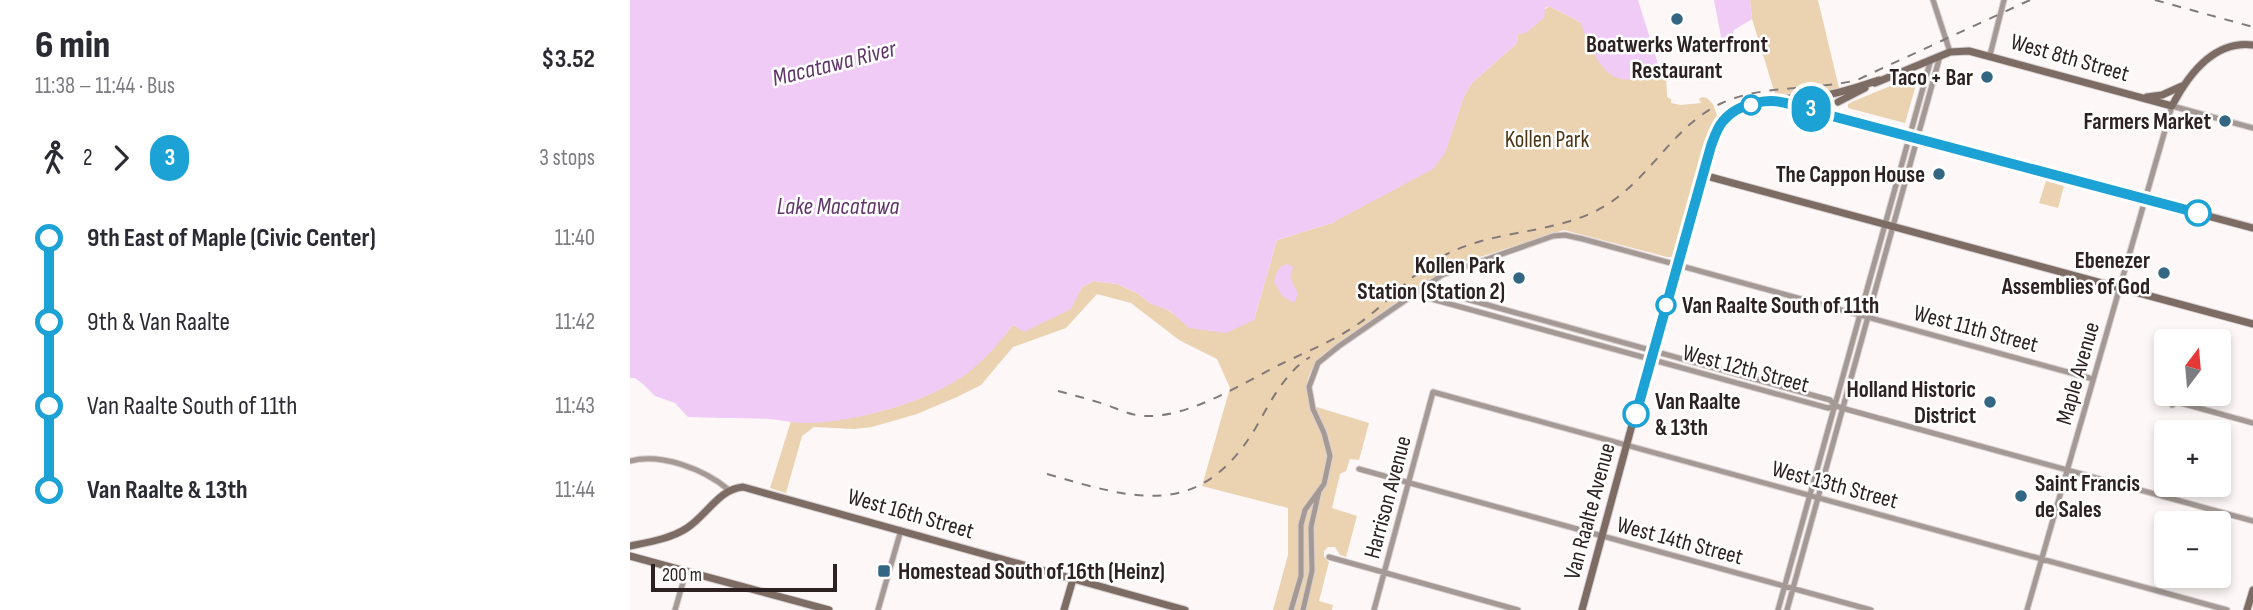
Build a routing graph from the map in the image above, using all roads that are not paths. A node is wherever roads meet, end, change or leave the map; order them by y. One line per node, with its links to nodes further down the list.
1 (1933, 0): 4 (street)
2 (2004, 0): 6 (street)
3 (2253, 45): 9 (street)
4 (1950, 52): 5 (street, West 8th Street); 6 (street, West 8th Street)
5 (1941, 55): 7 (street, West 8th Street); 18 (street)
6 (1990, 55): 11 (street, West 8th Street)
7 (1931, 60): 8 (street, West 8th Street); 18 (street)
8 (1879, 80): 10 (street, West 8th Street); 13 (street, West 8th Street)
9 (2183, 86): 11 (street); 14 (street)
10 (1833, 94): 12 (street, West 8th Street); 13 (street)
11 (2143, 97): 14 (street, West 8th Street)
12 (1781, 100): 15 (street, West 8th Street); 16 (street)
13 (1838, 102): 16 (street)
14 (2172, 106): 17 (street, West 8th Street); 20 (street, Maple Avenue)
15 (1741, 108): 19 (street, Van Raalte Avenue)
16 (1843, 117): 18 (street)
17 (2253, 128)
18 (1914, 136): 20 (street); 21 (street)
19 (1703, 175): 21 (street); 23 (street, Van Raalte Avenue)
20 (2145, 199): 22 (street); 24 (street, Maple Avenue)
21 (1889, 226): 24 (street); 26 (street); 27 (street)
22 (2253, 228)
23 (1678, 264): 25 (street, West 11th Street); 26 (street, West 11th Street); 29 (street, Van Raalte Avenue)
24 (2119, 287): 28 (street); 31 (street, Maple Avenue)
25 (1420, 289): 29 (street, West 12th Street); 30 (street, West 12th Street); 43 (street)
26 (1861, 314): 27 (street, West 11th Street); 33 (street)
27 (1868, 317): 31 (street, West 11th Street); 35 (street)
28 (2253, 324)
29 (1652, 351): 30 (street, Van Raalte Avenue); 33 (street, West 12th Street)
30 (1650, 360): 33 (street, West 12th Street); 37 (street, Van Raalte Avenue)
31 (2094, 379): 40 (street, Maple Avenue)
32 (1433, 392): 37 (street, West 13th Street); 41 (street, Harrison Avenue)
33 (1836, 406): 35 (street, West 12th Street); 44 (street)
34 (2191, 406): 36 (street)
35 (1844, 408): 40 (street, West 12th Street); 45 (street)
36 (2253, 423)
37 (1627, 446): 44 (street, West 13th Street); 48 (street, Van Raalte Avenue)
38 (630, 461): 42 (street, West 16th Street)
39 (1359, 470): 41 (street, West 14th Street)
40 (2067, 470): 46 (street, West 12th Street); 52 (street, Maple Avenue)
41 (1408, 483): 48 (street, West 14th Street); 54 (street, Harrison Avenue)
42 (729, 490): 47 (street, West 16th Street); 49 (street)
43 (1319, 491): 65 (street); 66 (street)
44 (1810, 496): 45 (street, West 13th Street); 56 (street)
45 (1819, 498): 52 (street, West 13th Street); 57 (street)
46 (2253, 521)
47 (901, 530): 55 (street, West 16th Street); 62 (street)
48 (1602, 536): 56 (street, West 14th Street); 69 (street, Van Raalte Avenue)
49 (630, 546)
50 (630, 556): 53 (street)
51 (1329, 558): 54 (street)
52 (2041, 558): 73 (street, Maple Avenue); 74 (street, West 13th Street)
53 (686, 572): 60 (street); 61 (street)
54 (1384, 573): 67 (street, Harrison Avenue); 68 (street)
55 (1073, 579): 59 (street, West 16th Street); 63 (street)
56 (1785, 586): 57 (street, West 14th Street); 70 (street)
57 (1793, 589): 71 (street); 72 (street, West 14th Street)
58 (2253, 590): 75 (street)
59 (1174, 609): 64 (street, West 16th Street)
60 (675, 610)
61 (829, 610)
62 (878, 610)
63 (1064, 610)
64 (1185, 610)
65 (1291, 610)
66 (1303, 610)
67 (1374, 610)
68 (1517, 610)
69 (1582, 610)
70 (1778, 610)
71 (1787, 610)
72 (1871, 610)
73 (2027, 610)
74 (2227, 610)
75 (2247, 610)

